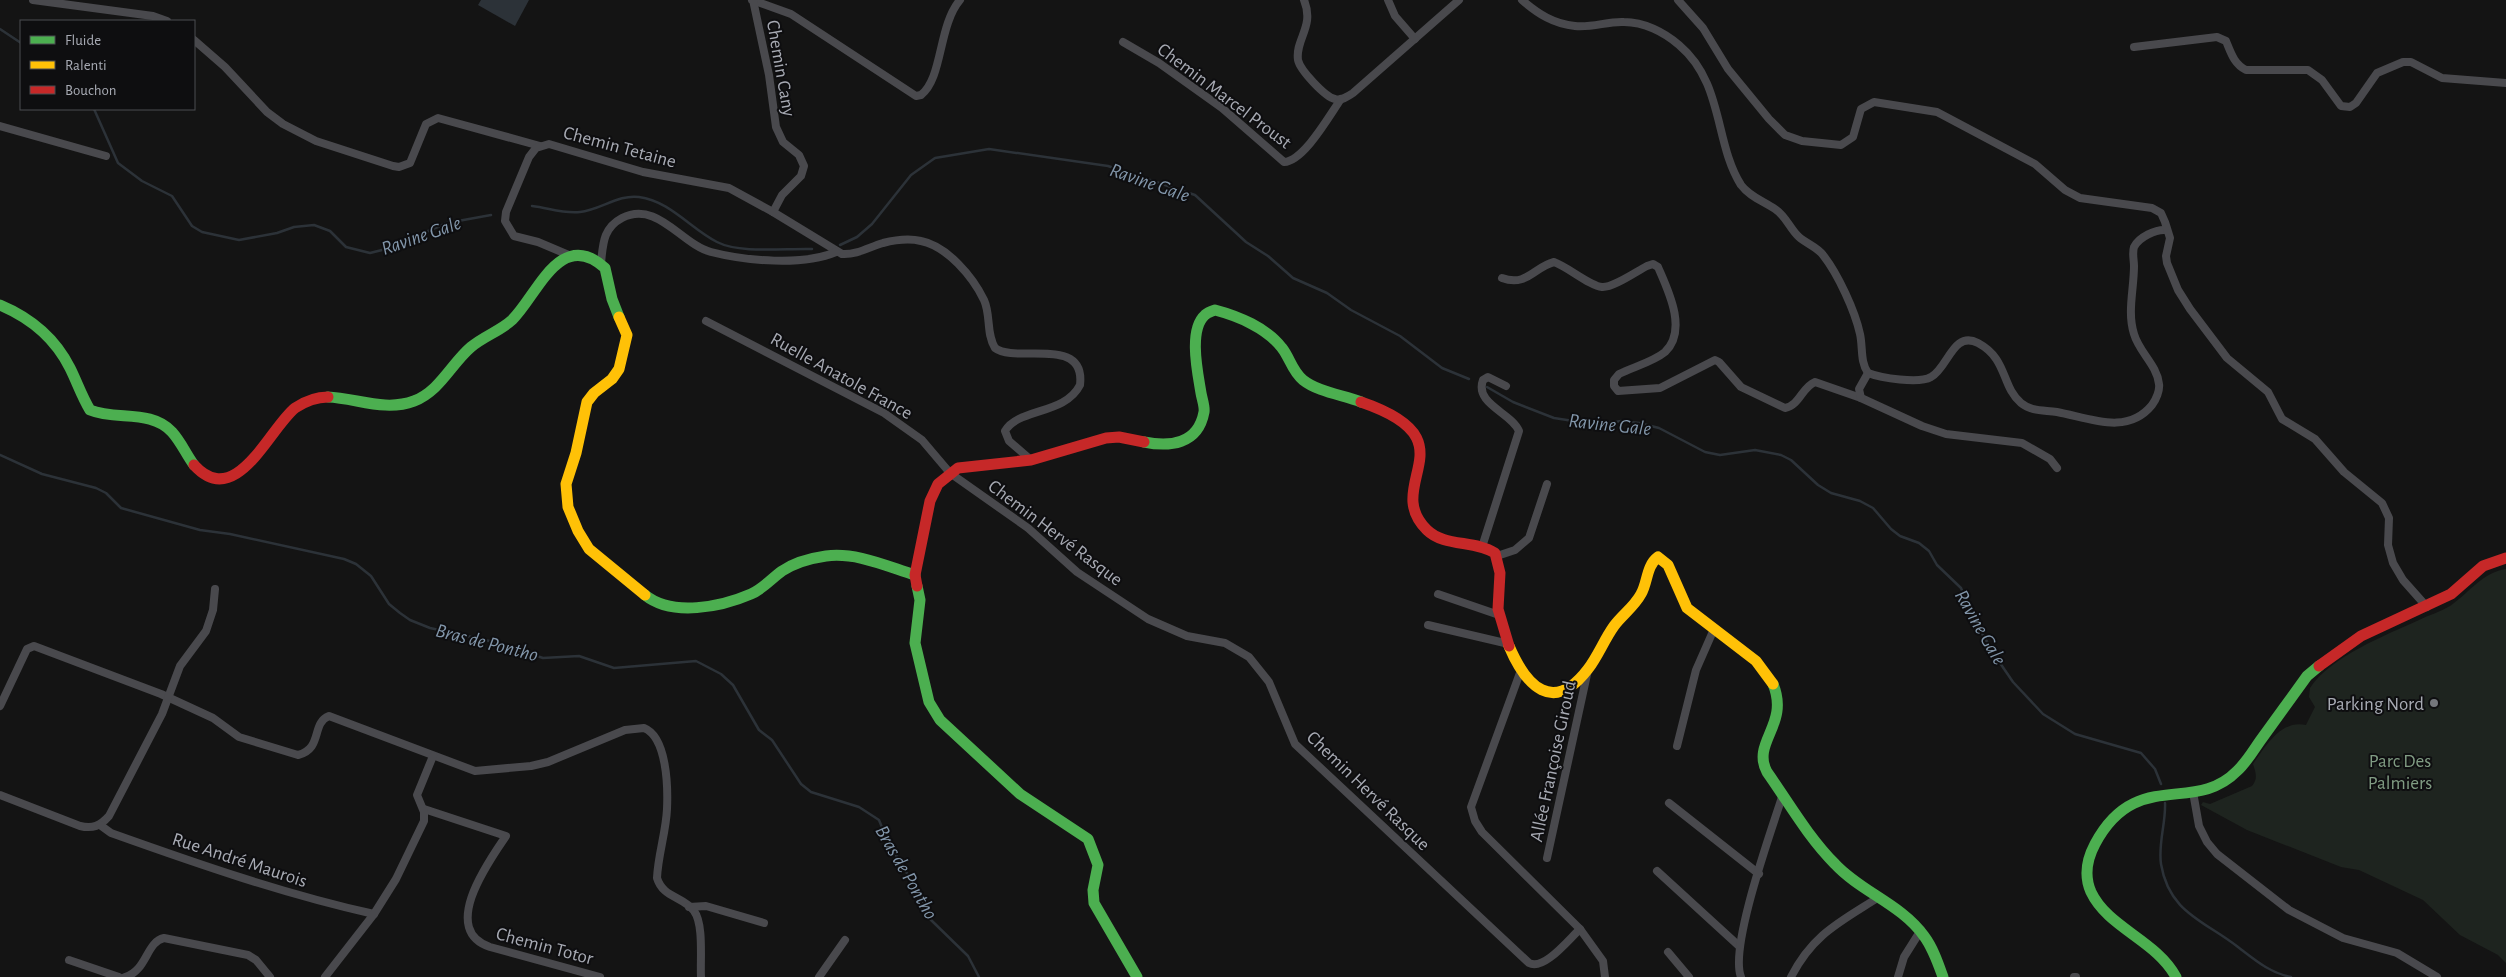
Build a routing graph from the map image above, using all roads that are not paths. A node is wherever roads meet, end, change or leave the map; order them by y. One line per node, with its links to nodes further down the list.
1 (33, 0): 9 (street)
2 (753, 0): 3 (street); 19 (street, Chemin Cany)
3 (960, 0)
4 (1304, 0): 15 (street)
5 (1388, 0): 10 (street)
6 (1459, 0): 10 (street, Chemin Marcel Proust)
7 (1522, 0): 27 (street)
8 (1678, 0): 20 (street)
9 (164, 20)
10 (1415, 39): 15 (street, Chemin Marcel Proust)
11 (195, 41): 17 (street)
12 (1122, 42): 15 (street, Chemin Marcel Proust)
13 (2134, 47): 14 (street)
14 (2506, 83)
15 (1341, 99)
16 (0, 126): 18 (street)
17 (540, 146): 19 (street, Chemin Tetaine); 22 (street, Chemin Tetaine)
18 (106, 156)
19 (773, 212): 21 (street, Chemin Tetaine)
20 (2166, 230): 27 (street); 40 (street)
21 (836, 252): 23 (street); 30 (street)
22 (571, 256): 23 (street); 25 (street)
23 (601, 264): 37 (street)
24 (1502, 278): 29 (street)
25 (0, 305)
26 (706, 321): 32 (street, Ruelle Anatole France)
27 (1868, 373): 29 (street)
28 (1506, 386): 34 (street)
29 (1861, 398): 31 (street)
30 (1031, 460): 32 (street); 34 (street)
31 (2057, 468)
32 (950, 473): 37 (street); 64 (street, Chemin Hervé Rasque)
33 (1547, 484): 35 (street)
34 (1482, 547): 35 (street)
35 (1497, 556): 41 (street)
36 (2506, 558): 40 (street)
37 (915, 575): 77 (street)
38 (215, 589): 47 (street)
39 (1438, 594): 41 (street)
40 (2427, 606): 51 (street)
41 (1499, 615): 44 (street)
42 (1428, 624): 44 (street)
43 (1714, 629): 46 (street); 49 (street); 52 (street)
44 (1509, 644): 45 (street)
45 (1521, 670): 46 (street); 64 (street)
46 (1588, 670): 57 (street, Allée Françoise Giroud)
47 (168, 697): 48 (street); 50 (street); 56 (street)
48 (0, 706)
49 (1677, 746)
50 (433, 756): 55 (street); 61 (street)
51 (2193, 792): 84 (street); 85 (street)
52 (1783, 794): 59 (street); 60 (street)
53 (0, 795): 56 (street)
54 (1669, 803): 59 (street)
55 (424, 809): 62 (street); 74 (street, Chemin Totor)
56 (100, 825): 62 (street, Rue André Maurois)
57 (1547, 858)
58 (1657, 871): 67 (street)
59 (1759, 874): 67 (street)
60 (1879, 897): 65 (street); 81 (street)
61 (689, 906): 63 (street); 75 (street)
62 (374, 914): 73 (street)
63 (764, 924)
64 (1580, 929): 78 (street)
65 (1921, 930): 82 (street); 83 (street)
66 (845, 940): 76 (street)
67 (1739, 946): 80 (street)
68 (1668, 952): 79 (street)
69 (70, 960): 70 (street)
70 (119, 977)
71 (124, 977): 72 (street)
72 (270, 977)
73 (325, 977)
74 (600, 977)
75 (701, 977)
76 (820, 977)
77 (1137, 977)
78 (1605, 977)
79 (1689, 977)
80 (1741, 977)
81 (1791, 977)
82 (1898, 977)
83 (1943, 977)
84 (2176, 977)
85 (2437, 977)

